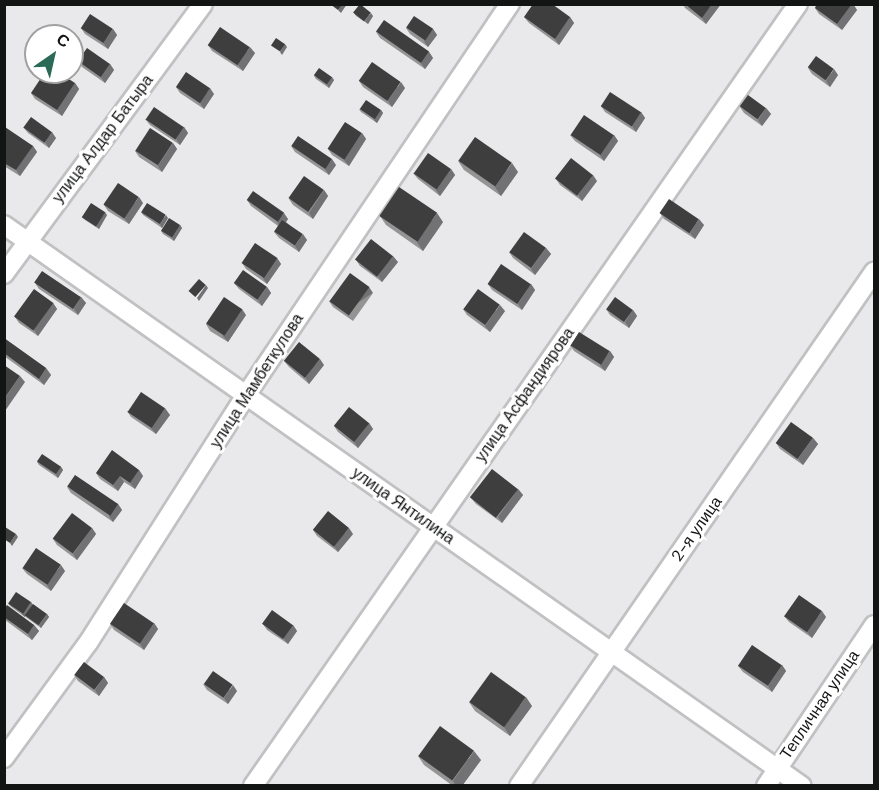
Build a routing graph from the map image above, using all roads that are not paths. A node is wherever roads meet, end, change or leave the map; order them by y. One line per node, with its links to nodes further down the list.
1 (203, 4): 5 (street, улица Алдар Батыра)
2 (510, 4): 8 (street, улица Мамбеткулова)
3 (798, 4): 9 (street, улица Асфандиярова)
4 (4, 225): 5 (street, улица Янтилина)
5 (27, 242): 7 (street, улица Алдар Батыра); 8 (street, улица Янтилина)
6 (874, 272): 11 (street, 2-я улица)
7 (4, 274)
8 (246, 395): 9 (street, улица Янтилина); 12 (street, улица Мамбеткулова)
9 (433, 527): 11 (street, улица Янтилина); 14 (street, улица Асфандиярова)
10 (874, 625): 13 (street, Тепличная улица)
11 (613, 652): 13 (street, улица Янтилина); 15 (street, 2-я улица)
12 (4, 758)
13 (778, 768): 16 (street, Тепличная улица); 17 (street, улица Янтилина)
14 (253, 786)
15 (519, 786)
16 (766, 786)
17 (802, 786)

